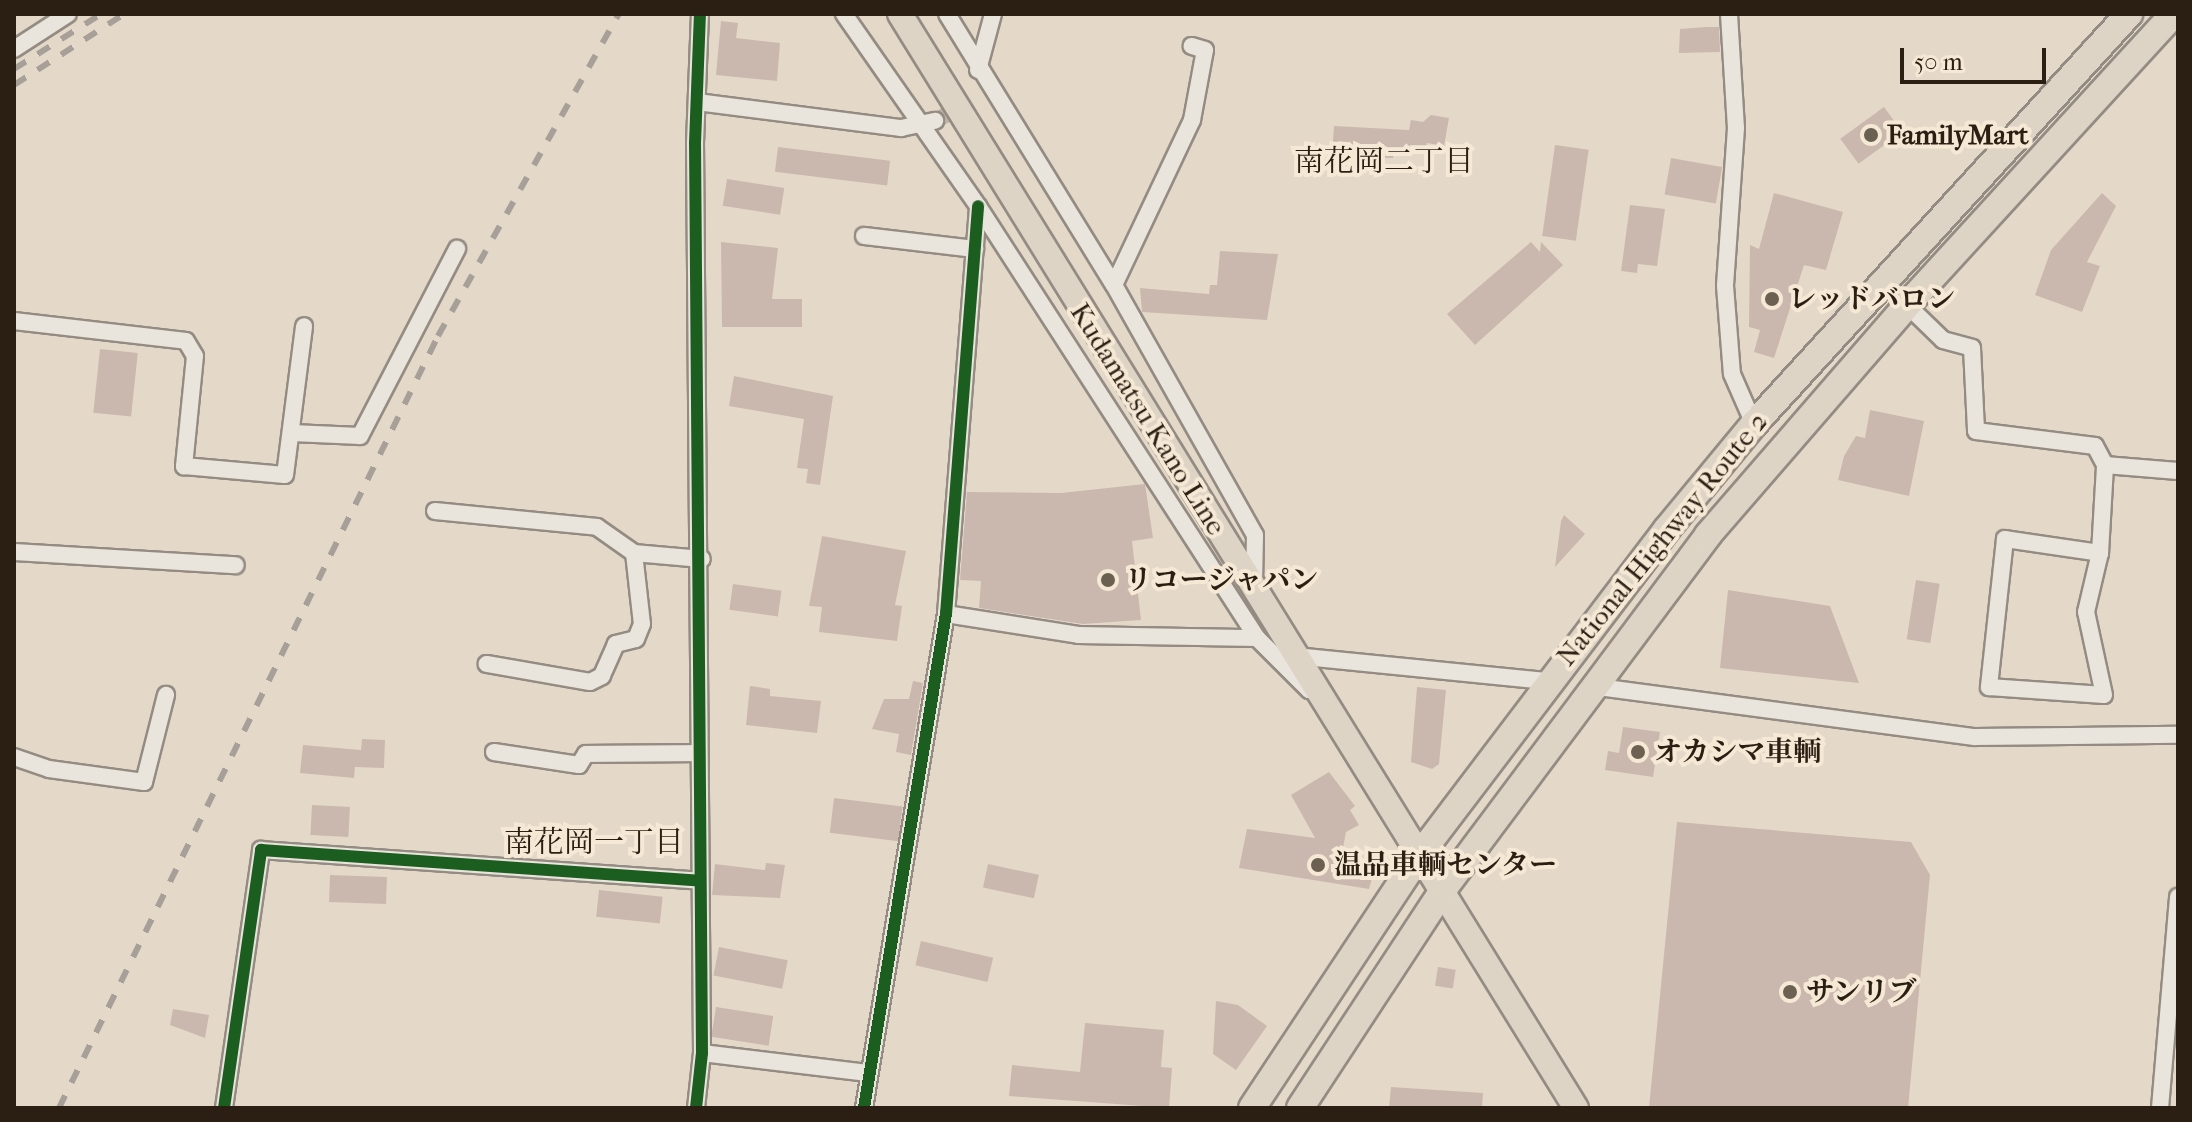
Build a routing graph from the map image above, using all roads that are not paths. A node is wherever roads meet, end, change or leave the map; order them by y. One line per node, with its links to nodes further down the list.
1 (68, 14): 11 (street)
2 (700, 14): 13 (street)
3 (844, 14): 14 (street)
4 (900, 14): 33 (main road, Kudamatsu Kano Line)
5 (947, 14): 12 (street)
6 (993, 14): 12 (street)
7 (1729, 14): 23 (street)
8 (2129, 14): 23 (highway, National Highway Route 2)
9 (2174, 14): 20 (highway, National Highway Route 2)
10 (1192, 46): 19 (street)
11 (14, 49)
12 (978, 70): 19 (street)
13 (697, 102): 14 (street); 31 (street)
14 (929, 124): 15 (street)
15 (978, 206): 18 (street); 35 (street)
16 (864, 236): 18 (street)
17 (457, 249): 24 (street)
18 (975, 249): 34 (street)
19 (1114, 285): 33 (street)
20 (1907, 305): 25 (street); 39 (highway, National Highway Route 2)
21 (14, 321): 24 (street)
22 (304, 326): 24 (street)
23 (1754, 424): 38 (highway, National Highway Route 2)
24 (292, 433)
25 (2105, 465): 26 (street); 30 (street)
26 (2178, 471)
27 (435, 511): 29 (street)
28 (14, 552): 32 (street)
29 (634, 553): 31 (street); 37 (street)
30 (2100, 553): 30 (street)
31 (702, 559): 44 (street)
32 (236, 565)
33 (1254, 589): 36 (main road, Kudamatsu Kano Line)
34 (946, 614): 35 (street); 52 (street)
35 (1257, 638): 41 (street)
36 (1295, 656): 38 (street); 41 (main road, Kudamatsu Kano Line)
37 (487, 664)
38 (1546, 681): 46 (highway, National Highway Route 2)
39 (1590, 686): 42 (street); 48 (highway, National Highway Route 2)
40 (166, 695): 45 (street)
41 (1330, 711): 46 (main road, Kudamatsu Kano Line)
42 (2178, 735)
43 (494, 752): 44 (street)
44 (699, 753): 47 (street)
45 (14, 757)
46 (1421, 853): 48 (main road, Kudamatsu Kano Line); 56 (highway, National Highway Route 2)
47 (699, 881): 51 (street); 53 (street)
48 (1445, 887): 57 (highway, National Highway Route 2); 58 (main road, Kudamatsu Kano Line)
49 (2178, 897): 50 (street)
50 (2176, 928): 59 (street)
51 (702, 1053): 52 (street); 54 (street)
52 (868, 1073): 55 (street)
53 (224, 1108)
54 (696, 1108)
55 (864, 1108)
56 (1252, 1108)
57 (1300, 1108)
58 (1576, 1108)
59 (2160, 1108)

